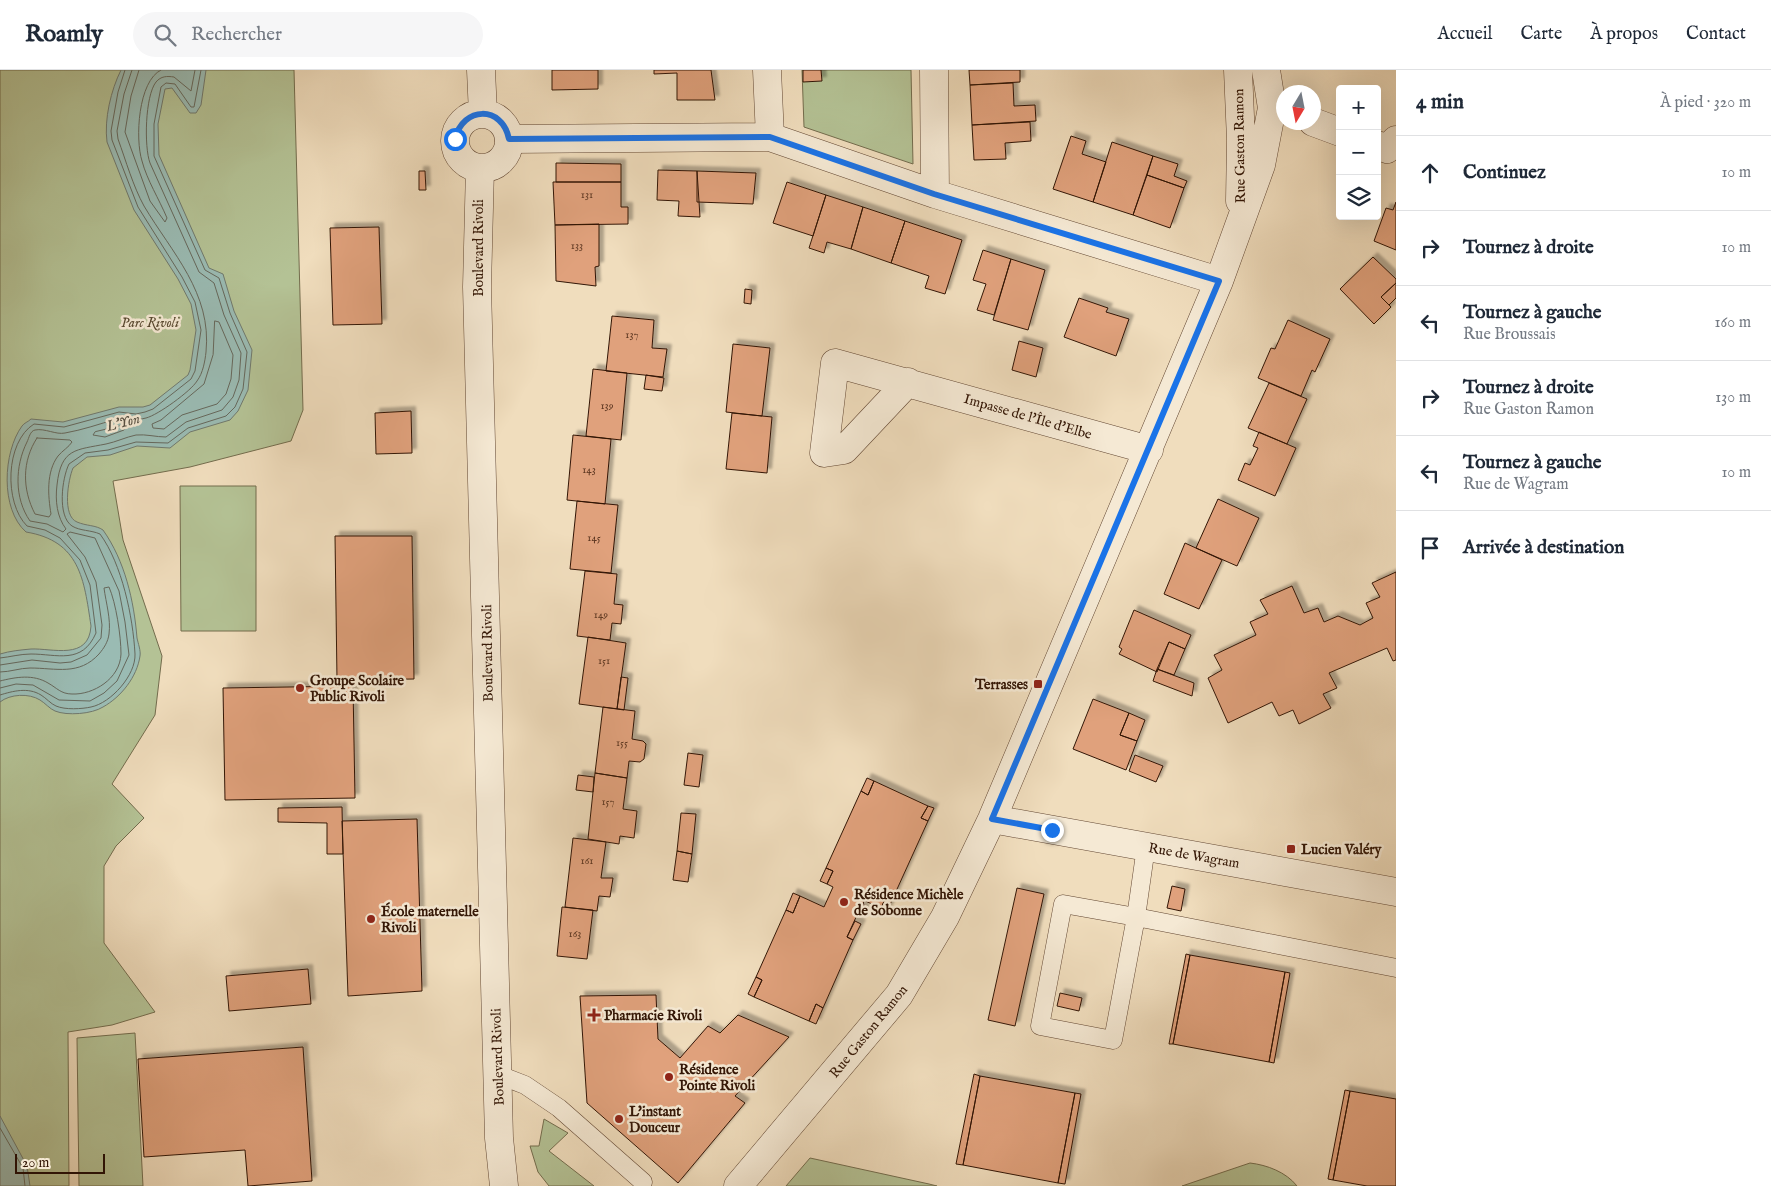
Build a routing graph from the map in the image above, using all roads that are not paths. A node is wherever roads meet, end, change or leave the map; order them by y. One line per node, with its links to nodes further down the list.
1 (481, 70): 8 (street)
2 (767, 70): 11 (street)
3 (934, 70): 15 (street)
4 (1238, 70): 13 (street, Rue Gaston Ramon)
5 (1251, 70): 7 (street)
6 (1266, 70): 7 (street, Rue Gaston Ramon)
7 (1270, 110): 13 (street); 16 (street, Rue Gaston Ramon)
8 (483, 114): 12 (street); 14 (street)
9 (1321, 125): 10 (street)
10 (1336, 131)
11 (770, 137): 12 (street); 15 (street)
12 (509, 139): 14 (street)
13 (1241, 140): 16 (street, Rue Gaston Ramon)
14 (480, 168): 25 (street, Boulevard Rivoli)
15 (934, 194): 17 (street)
16 (1240, 223): 17 (street, Rue Gaston Ramon)
17 (1219, 281): 19 (street, Rue Gaston Ramon)
18 (908, 382): 19 (street, Impasse de l'Île d'Elbe)
19 (1149, 450): 20 (street, Rue Gaston Ramon)
20 (992, 819): 21 (street, Rue de Wagram); 30 (street, Rue Gaston Ramon)
21 (1146, 847): 22 (street, Rue de Wagram); 23 (lane)
22 (1396, 892)
23 (1136, 917): 23 (lane); 24 (lane)
24 (1396, 968)
25 (499, 1076): 26 (street, Boulevard Rivoli); 27 (lane)
26 (499, 1138): 28 (street, Boulevard Rivoli); 29 (street, Boulevard Rivoli)
27 (643, 1182)
28 (504, 1186)
29 (518, 1186)
30 (738, 1186)

